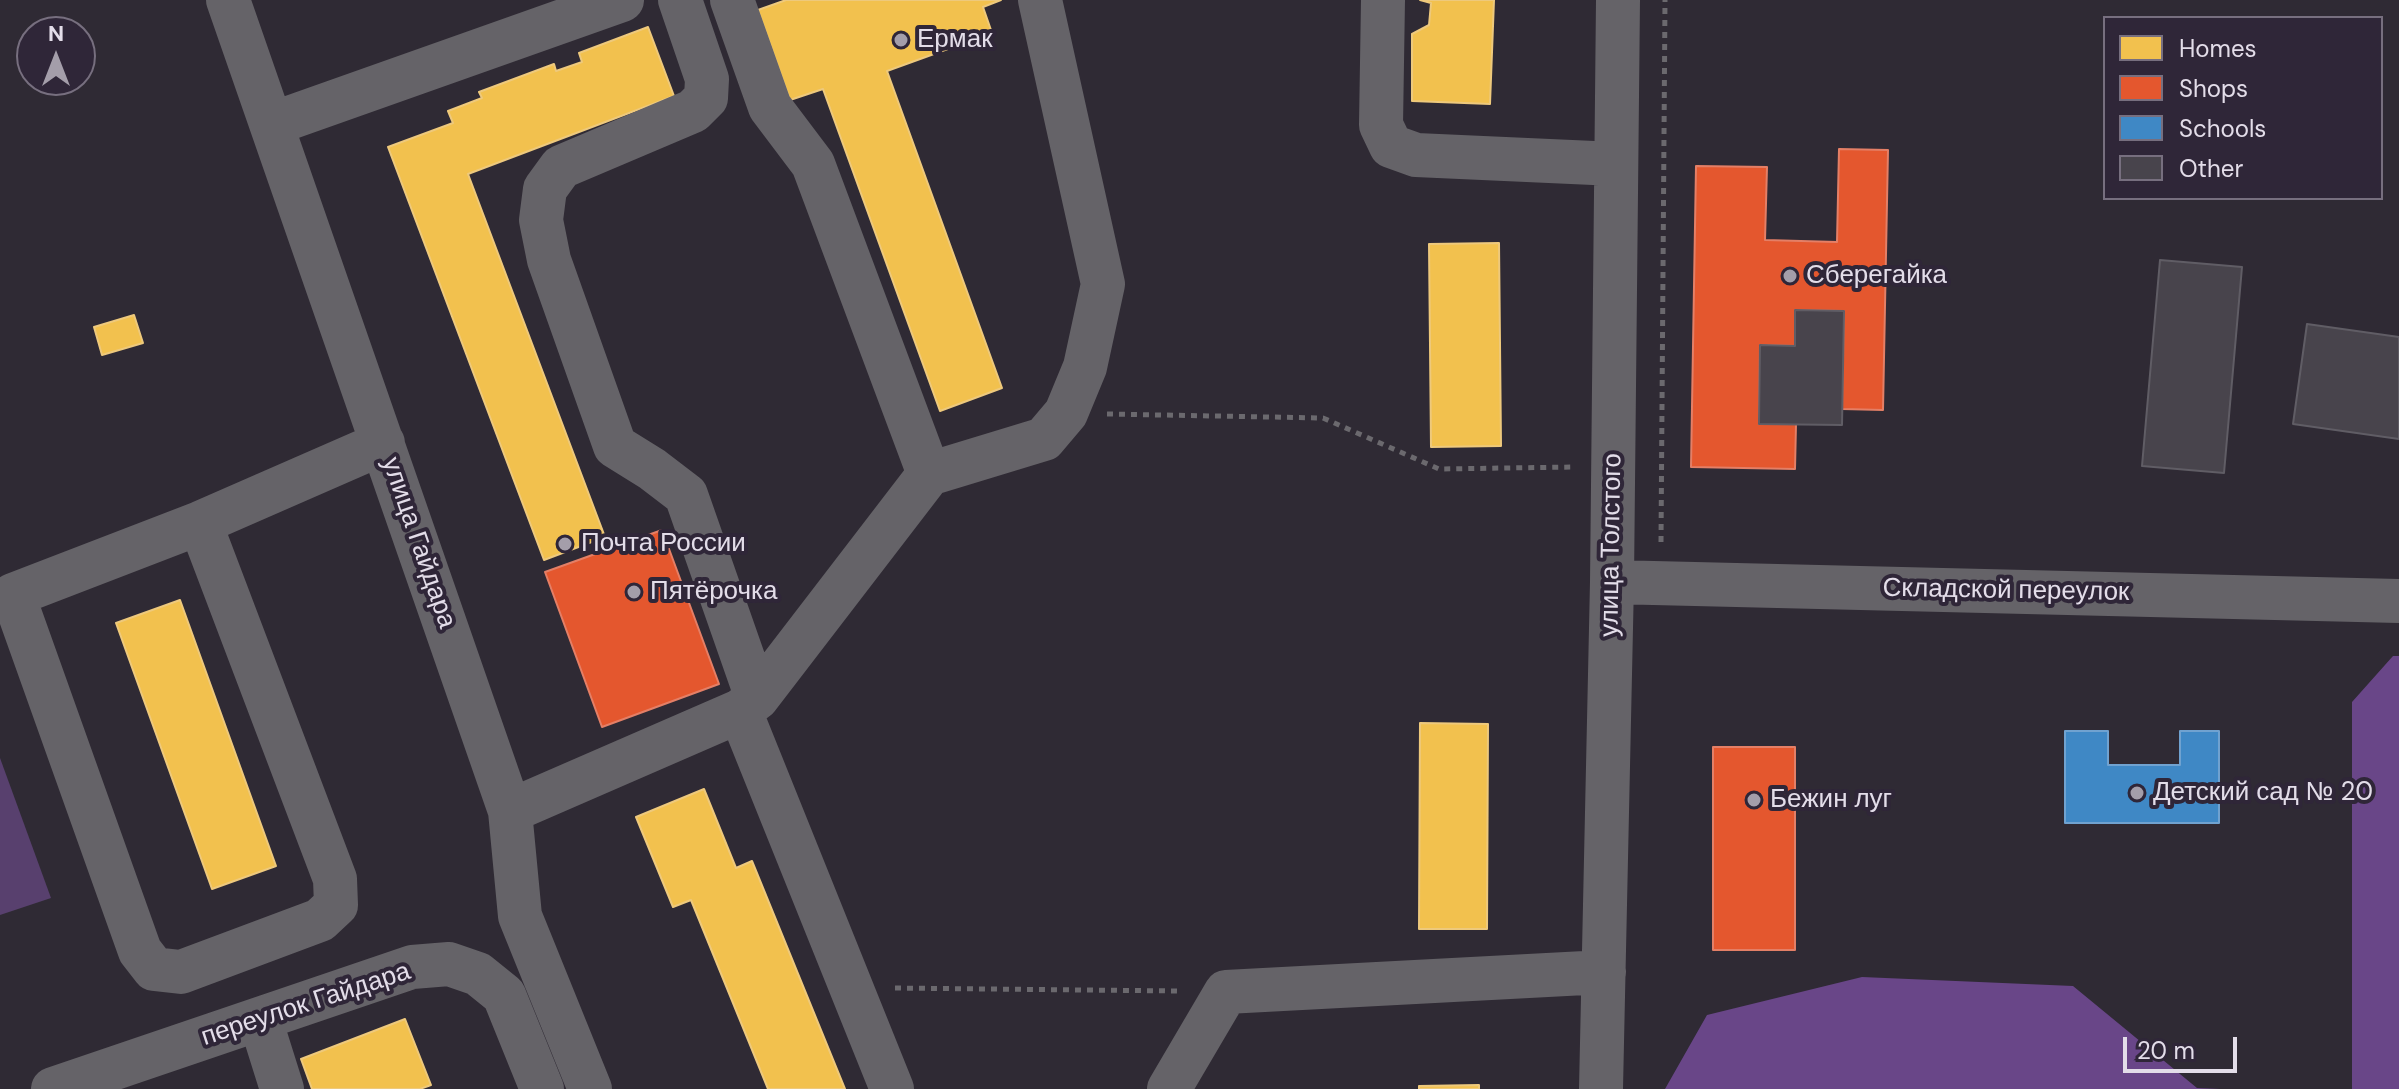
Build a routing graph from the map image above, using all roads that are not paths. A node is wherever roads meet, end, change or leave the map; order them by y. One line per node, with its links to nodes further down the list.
1 (228, 0): 8 (street, улица Гайдара)
2 (622, 0): 8 (street)
3 (680, 0): 15 (street)
4 (732, 0): 11 (street)
5 (1040, 0): 11 (street)
6 (1383, 0): 9 (street)
7 (1618, 0): 9 (street, улица Толстого)
8 (272, 124): 10 (street, улица Гайдара)
9 (1616, 164): 13 (street, улица Толстого)
10 (383, 443): 12 (street); 16 (street, улица Гайдара)
11 (929, 474): 15 (street)
12 (200, 523): 12 (street)
13 (1612, 582): 14 (street, Складской переулок); 17 (street, улица Толстого)
14 (2399, 601)
15 (748, 705): 16 (street); 23 (street)
16 (510, 811): 22 (street, улица Гайдара)
17 (1604, 972): 24 (street); 25 (street, улица Толстого)
18 (260, 1019): 19 (street, переулок Гайдара); 20 (street); 21 (street, переулок Гайдара)
19 (53, 1089)
20 (282, 1089)
21 (542, 1089)
22 (590, 1089)
23 (892, 1089)
24 (1169, 1089)
25 (1601, 1089)

